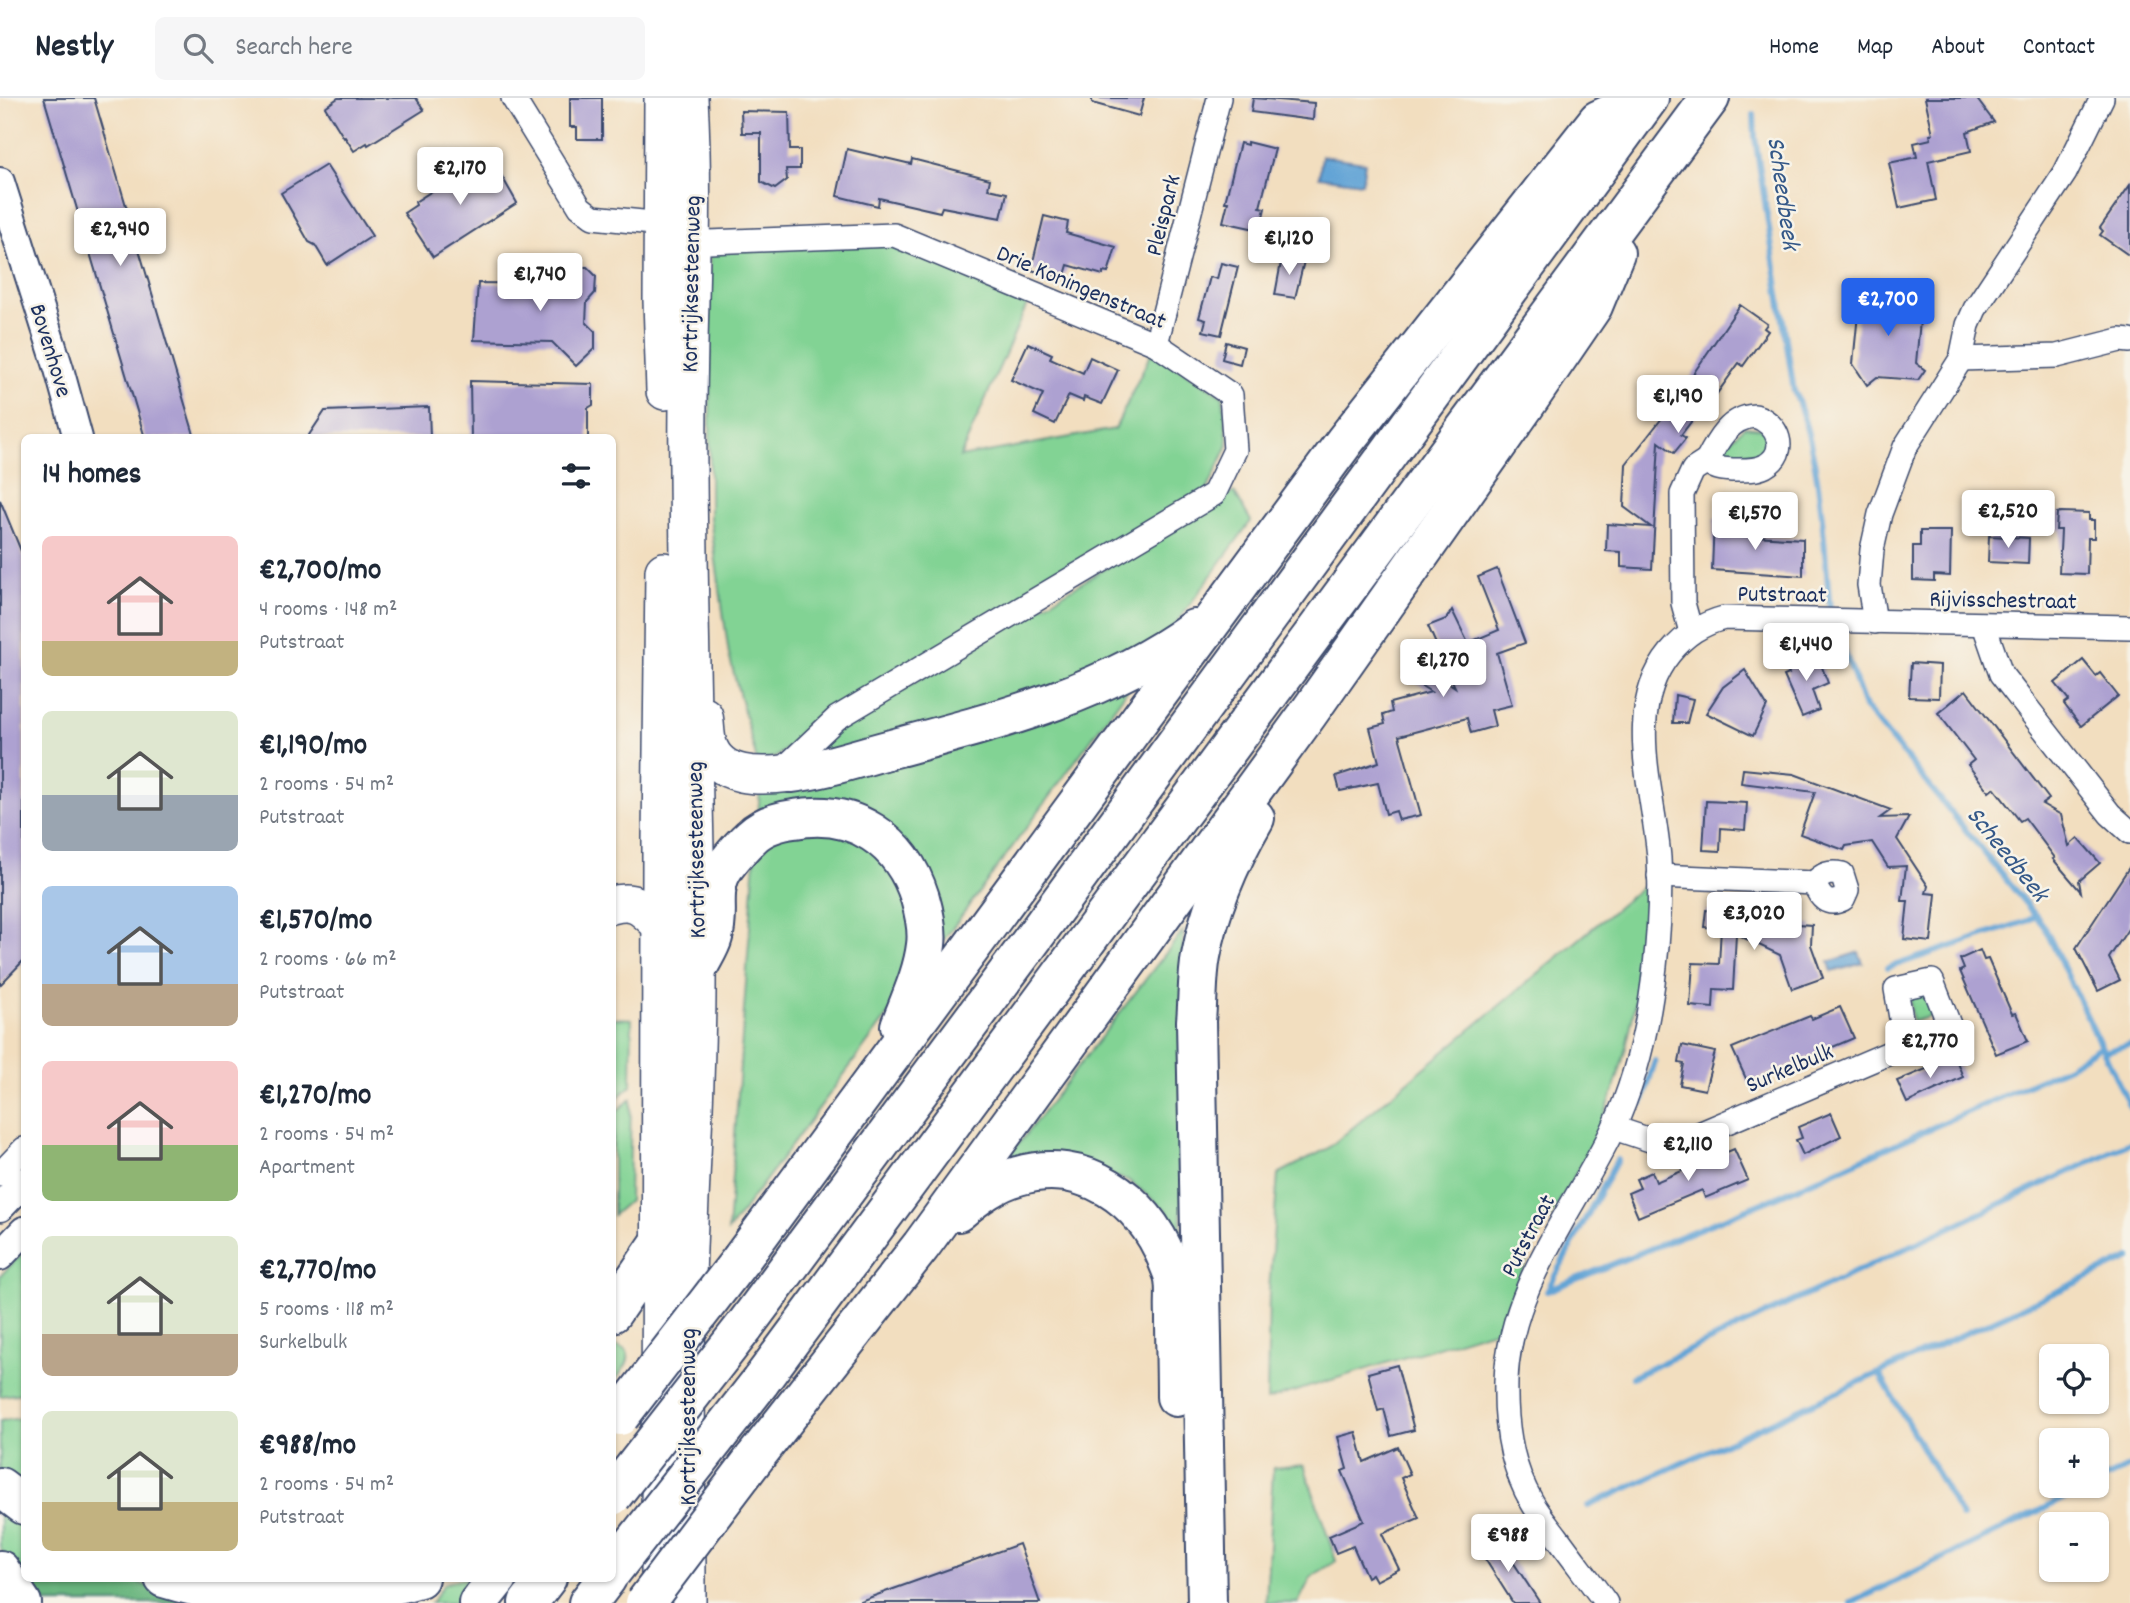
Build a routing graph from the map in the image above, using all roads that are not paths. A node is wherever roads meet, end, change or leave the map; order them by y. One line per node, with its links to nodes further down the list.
1 (513, 98): 10 (street, Drie Koningenstraat)
2 (663, 98): 10 (main road, Kortrijksesteenweg)
3 (689, 98): 10 (main road, Kortrijksesteenweg)
4 (1219, 98): 12 (street, Pleispark)
5 (1647, 98): 16 (highway); 44 (highway, bridge)
6 (1710, 98): 9 (highway)
7 (2102, 98): 13 (street)
8 (0, 182): 14 (street, Bovenhove)
9 (1639, 195): 22 (highway); 47 (highway, bridge)
10 (677, 231): 12 (street, Drie Koningenstraat); 21 (main road, Kortrijksesteenweg); 28 (main road, Kortrijksesteenweg)
11 (2130, 341): 13 (street)
12 (1156, 344): 23 (street, Drie Koningenstraat)
13 (1961, 359): 17 (street)
14 (77, 434)
15 (1707, 461): 20 (street)
16 (1219, 611): 23 (highway); 31 (highway)
17 (1875, 622): 18 (street, Rijvisschestraat); 20 (street, Putstraat)
18 (1984, 625): 19 (street, Rijvisschestraat); 24 (street)
19 (2130, 627)
20 (1691, 632): 25 (street, Putstraat)
21 (690, 690): 23 (main road); 29 (main road, Kortrijksesteenweg)
22 (1308, 714): 39 (highway); 46 (highway)
23 (783, 774)
24 (2130, 832)
25 (1659, 876): 26 (street); 32 (street, Putstraat)
26 (1814, 883)
27 (616, 904): 28 (main road)
28 (661, 925): 38 (main road, Kortrijksesteenweg)
29 (697, 970): 31 (highway); 60 (main road, Kortrijksesteenweg)
30 (1906, 1047): 32 (street, Surkelbulk)
31 (885, 1068): 42 (highway, bridge)
32 (1614, 1128): 64 (street, Putstraat)
33 (21, 1152): 34 (street)
34 (0, 1174)
35 (21, 1185): 36 (street)
36 (0, 1207)
37 (21, 1234): 40 (street)
38 (661, 1241): 41 (highway); 59 (main road, Kortrijksesteenweg)
39 (921, 1246): 58 (highway, bridge); 61 (highway)
40 (0, 1256)
41 (616, 1307)
42 (616, 1421)
43 (0, 1487): 45 (highway)
44 (616, 1491)
45 (21, 1503)
46 (1205, 1511): 62 (highway); 63 (highway)
47 (616, 1567)
48 (0, 1570): 54 (highway)
49 (178, 1582): 50 (highway)
50 (407, 1582)
51 (423, 1582): 55 (highway)
52 (495, 1582): 56 (highway)
53 (544, 1582): 57 (highway)
54 (22, 1603)
55 (409, 1603)
56 (478, 1603)
57 (528, 1603)
58 (645, 1603)
59 (660, 1603)
60 (687, 1603)
61 (1181, 1603)
62 (1207, 1603)
63 (1224, 1603)
64 (1606, 1603)

